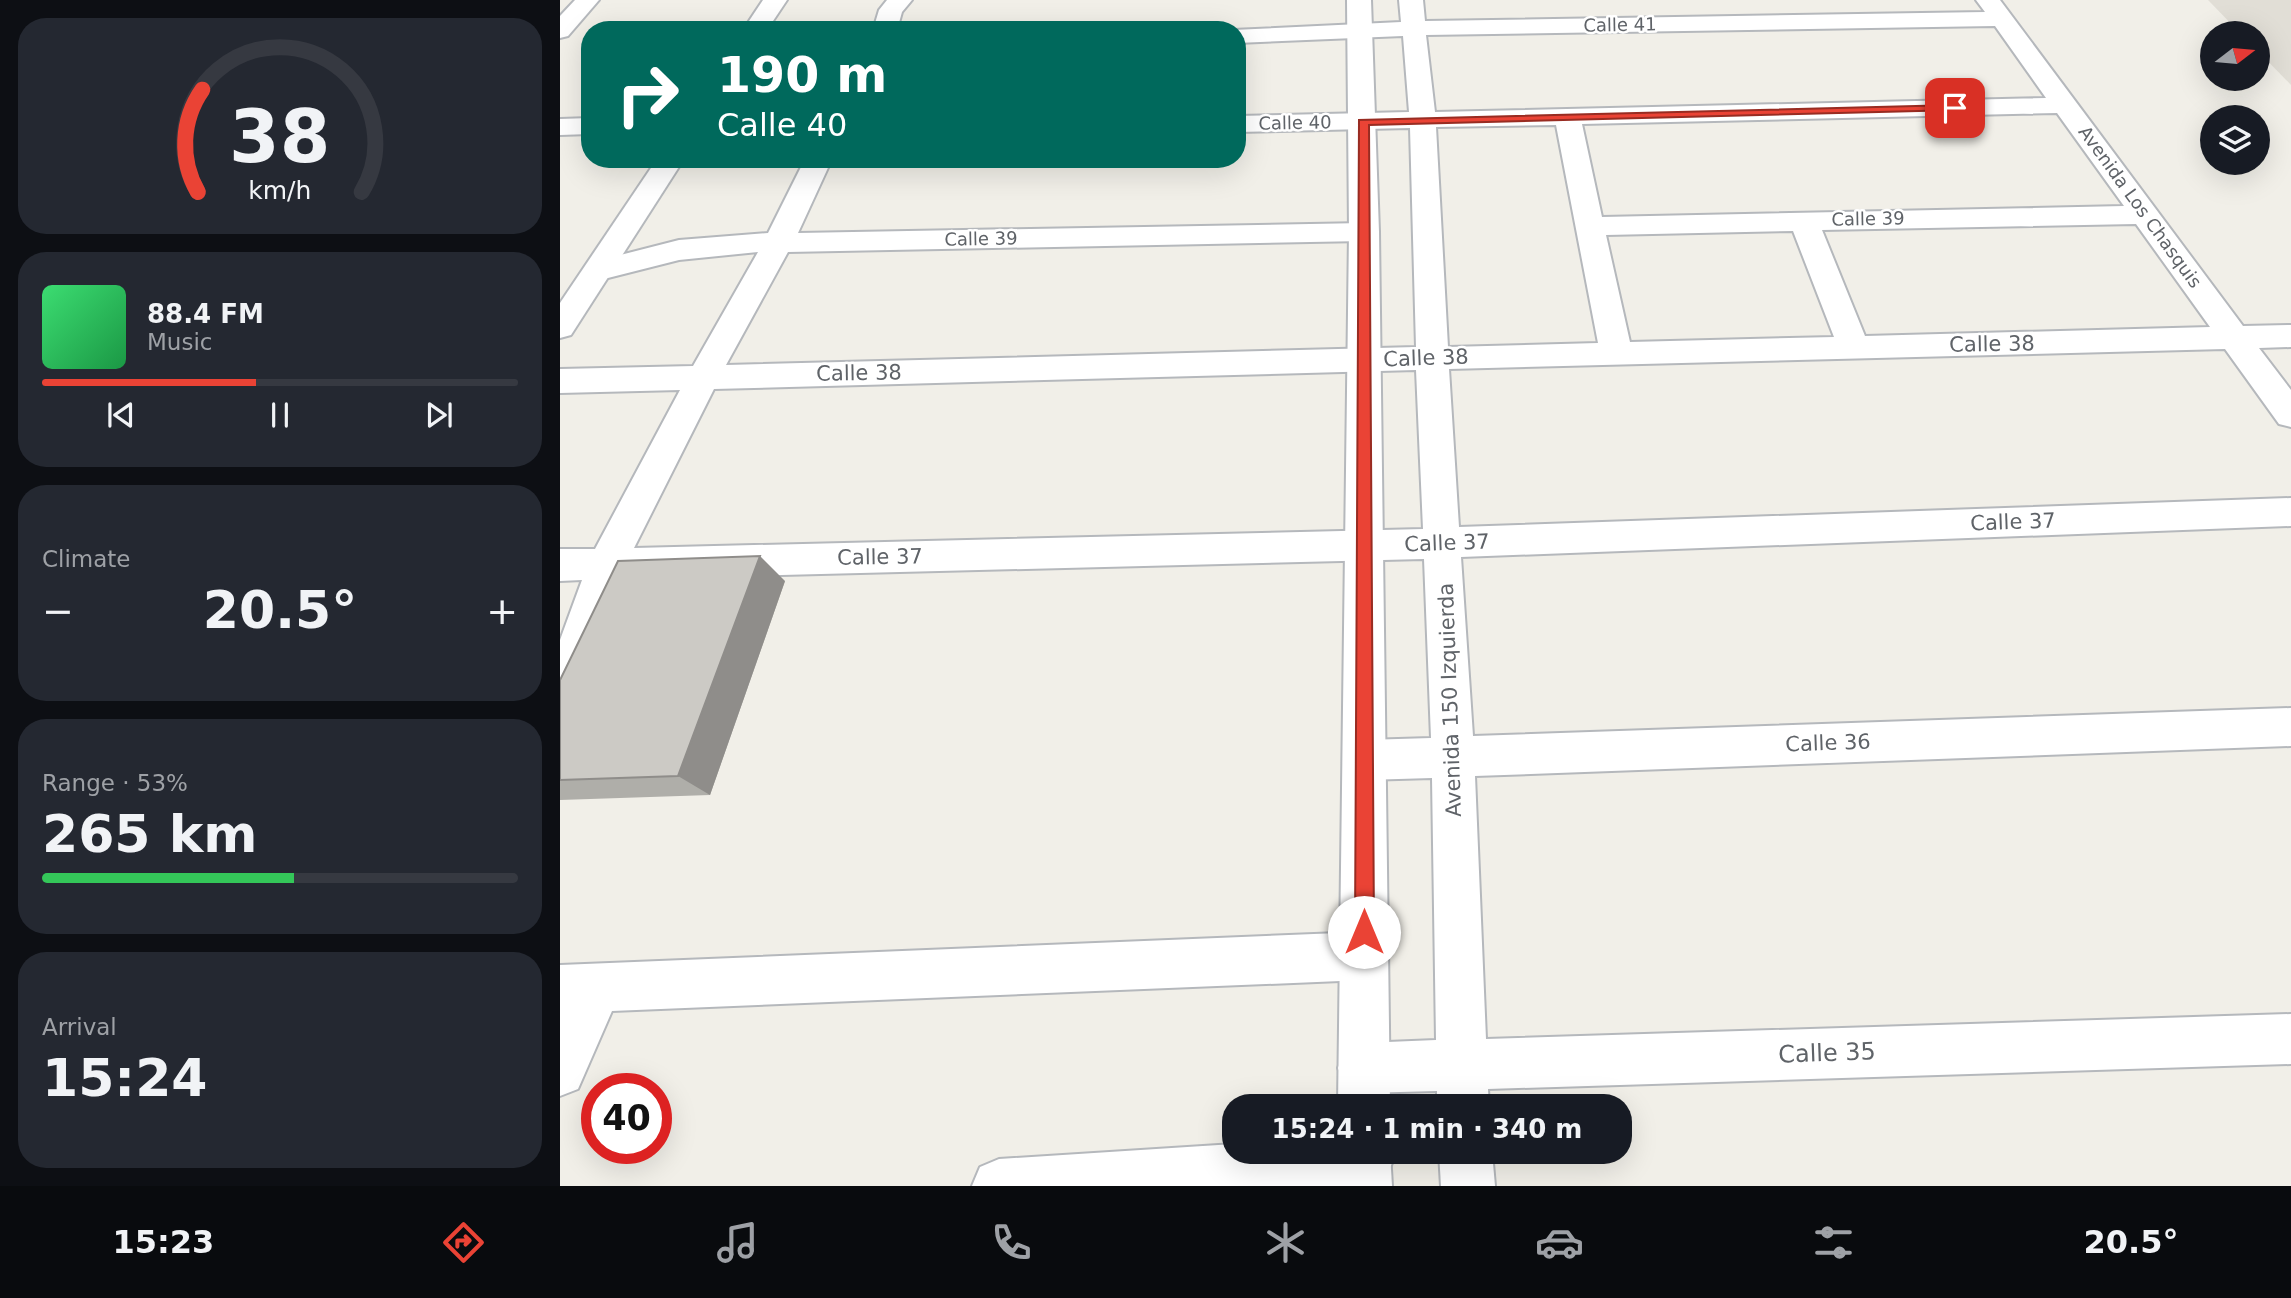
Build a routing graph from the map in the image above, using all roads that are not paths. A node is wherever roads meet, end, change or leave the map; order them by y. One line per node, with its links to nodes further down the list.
1 (587, 0): 9 (street)
2 (775, 0): 7 (street)
3 (900, 0): 8 (street)
4 (1995, 10): 5 (street, Calle 41); 11 (street, Avenida Los Chasquis)
5 (1413, 15): 6 (street, Calle 41); 13 (street, Avenida 150 Izquierda)
6 (1359, 16): 10 (street, Calle 41); 14 (street)
7 (761, 21)
8 (888, 21)
9 (560, 31)
10 (1246, 35)
11 (2066, 106): 12 (street, Calle 40); 20 (street, Avenida Los Chasquis)
12 (1568, 118): 13 (street, Calle 40); 22 (street)
13 (1423, 121): 14 (street, Calle 40); 31 (street, Avenida 150 Izquierda)
14 (1363, 122): 15 (street, Calle 40); 23 (street)
15 (1246, 124)
16 (581, 126): 17 (street)
17 (560, 127)
18 (665, 168): 25 (street)
19 (815, 168): 24 (street)
20 (2145, 215): 21 (street, Calle 39); 28 (street, Avenida Los Chasquis)
21 (1803, 220): 22 (street, Calle 39); 29 (street)
22 (1590, 226): 30 (street)
23 (1364, 232): 24 (street, Calle 39); 32 (street)
24 (778, 243): 25 (street, Calle 39); 33 (street)
25 (600, 270): 26 (street)
26 (560, 327)
27 (2291, 336): 28 (street, Calle 38)
28 (2235, 337): 29 (street, Calle 38); 35 (street, Avenida Los Chasquis)
29 (1854, 347): 30 (street, Calle 38)
30 (1616, 353): 31 (street, Calle 38)
31 (1432, 358): 32 (street, Calle 38); 37 (street, Avenida 150 Izquierda)
32 (1362, 360): 33 (street, Calle 38); 38 (street)
33 (703, 377): 34 (street, Calle 38); 39 (street)
34 (560, 381)
35 (2291, 415)
36 (2291, 512): 37 (street, Calle 37)
37 (1443, 542): 38 (street, Calle 37); 43 (street, Avenida 150 Izquierda)
38 (1364, 546): 39 (street, Calle 37); 44 (street)
39 (607, 563): 40 (street, Calle 37); 41 (street)
40 (560, 565)
41 (560, 686)
42 (2291, 727): 43 (street, Calle 36)
43 (1453, 757): 44 (street, Calle 36); 49 (street, Avenida 150 Izquierda)
44 (1365, 760): 45 (street)
45 (1364, 956): 46 (street); 50 (street)
46 (579, 987): 48 (street)
47 (2291, 1039): 49 (street, Calle 35)
48 (560, 1071)
49 (1461, 1085): 50 (street, Calle 35)
50 (1364, 1087)
51 (1467, 1164): 54 (street)
52 (1365, 1167): 53 (street)
53 (999, 1186)
54 (1468, 1186)

